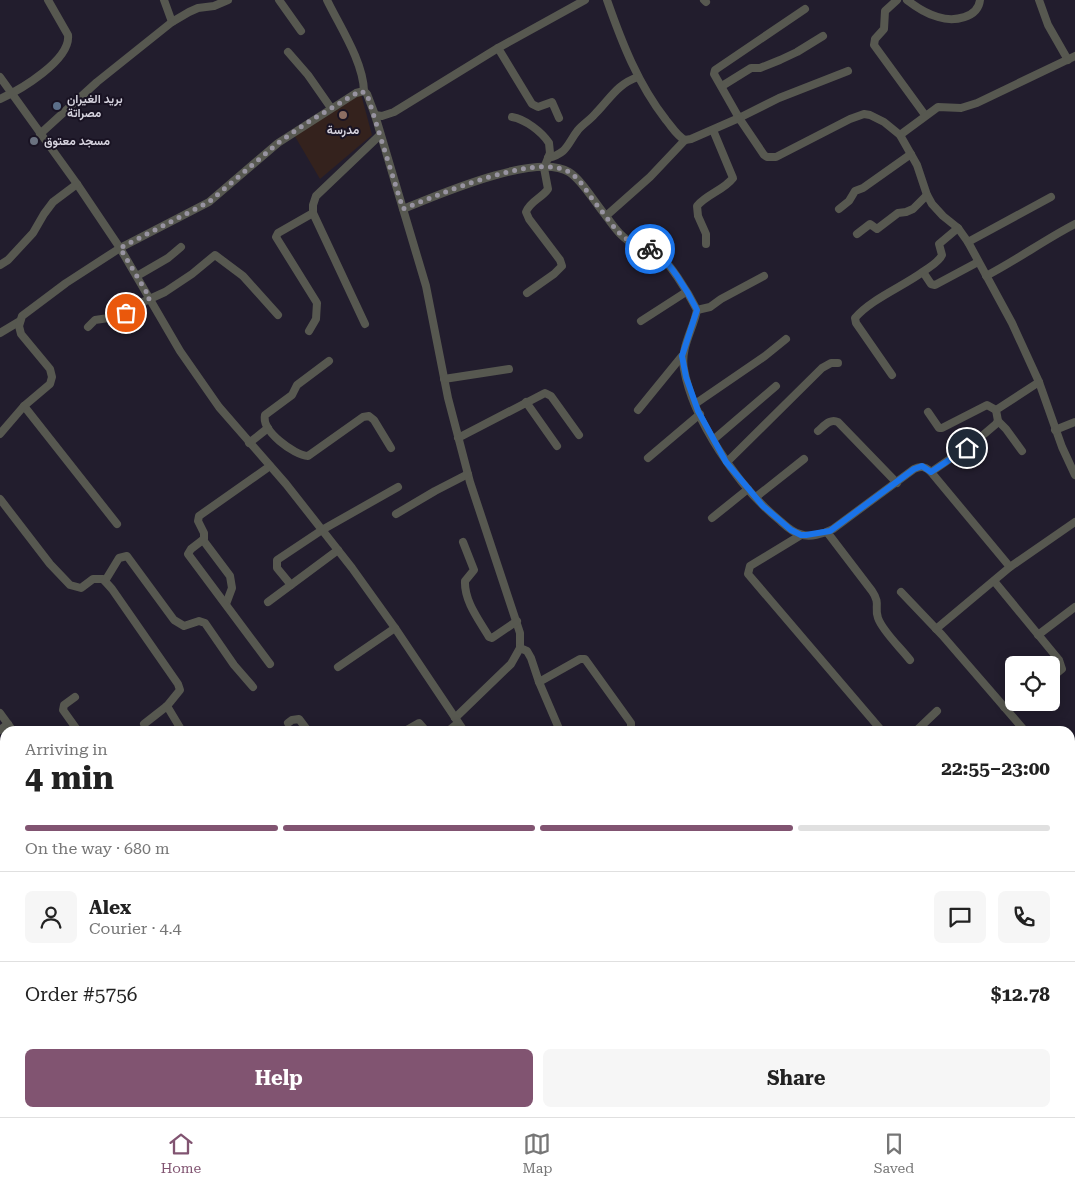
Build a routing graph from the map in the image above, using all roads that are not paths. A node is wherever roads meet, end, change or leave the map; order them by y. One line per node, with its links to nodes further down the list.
1 (48, 0): 24 (street)
2 (164, 0): 13 (street)
3 (228, 0): 13 (street)
4 (279, 0): 14 (street)
5 (327, 0): 23 (street)
6 (585, 0): 16 (street)
7 (607, 0): 21 (street)
8 (897, 0): 28 (street)
9 (907, 0): 10 (street)
10 (980, 0)
11 (1039, 0): 18 (street)
12 (805, 9): 22 (street)
13 (172, 22): 33 (street)
14 (301, 31)
15 (823, 36): 22 (street)
16 (498, 48): 27 (street); 30 (street)
17 (288, 52): 26 (street)
18 (1071, 58): 28 (street)
19 (848, 71): 31 (street)
20 (0, 77): 24 (street)
21 (638, 77): 36 (street); 38 (street)
22 (722, 86): 31 (street)
23 (364, 91): 26 (street); 27 (street)
24 (12, 94): 25 (street); 33 (street)
25 (0, 99)
26 (331, 108): 53 (street)
27 (375, 115): 35 (street)
28 (925, 115): 34 (street)
29 (512, 117): 38 (street)
30 (559, 118)
31 (739, 118): 32 (street); 34 (street)
32 (713, 130): 36 (street); 51 (street)
33 (40, 134): 40 (street)
34 (900, 135): 37 (street)
35 (380, 136): 43 (street); 45 (street)
36 (685, 140): 46 (street)
37 (911, 154): 41 (street); 44 (street)
38 (548, 158): 39 (street)
39 (544, 168): 43 (street); 46 (street); 61 (street)
40 (77, 184): 53 (street); 55 (street)
41 (927, 195): 48 (street); 49 (street)
42 (1051, 197): 50 (street)
43 (403, 209): 77 (street)
44 (839, 209)
45 (313, 213): 67 (street); 69 (street)
46 (606, 216): 60 (street)
47 (1075, 224): 59 (street)
48 (958, 228): 50 (street); 56 (street)
49 (856, 234)
50 (968, 242): 54 (street)
51 (706, 244)
52 (181, 247): 57 (street)
53 (120, 248): 57 (street); 65 (street)
54 (978, 262): 56 (street); 59 (street)
55 (0, 265)
56 (923, 272): 76 (street)
57 (137, 276): 62 (street)
58 (764, 276): 63 (street)
59 (986, 276): 78 (street)
60 (686, 292): 63 (street); 66 (street)
61 (527, 293)
62 (150, 298): 64 (street); 68 (street); 96 (street)
63 (697, 310): 72 (street)
64 (278, 315)
65 (20, 321): 70 (street); 82 (street)
66 (641, 321)
67 (365, 324)
68 (88, 328)
69 (309, 331)
70 (0, 332)
71 (786, 339): 81 (street)
72 (682, 356): 81 (street); 83 (street)
73 (330, 361): 89 (street)
74 (838, 364): 102 (street)
75 (509, 369): 77 (street)
76 (892, 376)
77 (444, 379): 94 (street)
78 (1039, 382): 84 (street); 90 (street)
79 (776, 386): 95 (street)
80 (526, 402): 93 (street); 94 (street); 97 (street)
81 (696, 404): 86 (street)
82 (24, 406): 92 (street); 115 (street)
83 (638, 410)
84 (996, 410): 85 (street); 87 (street)
85 (928, 412)
86 (700, 414): 95 (street); 100 (street)
87 (998, 421): 99 (street); 104 (street)
88 (1075, 422): 90 (street)
89 (268, 428): 96 (street); 98 (street)
90 (1055, 430): 106 (street)
91 (818, 431): 107 (street)
92 (0, 434)
93 (579, 435)
94 (458, 438): 105 (street)
95 (713, 440): 102 (street)
96 (250, 443): 103 (street)
97 (557, 446)
98 (392, 448)
99 (1022, 451)
100 (648, 458)
101 (804, 458): 110 (street)
102 (726, 462): 109 (street)
103 (270, 466): 116 (street); 119 (street)
104 (931, 472): 107 (street); 122 (street)
105 (468, 474): 112 (street); 130 (street)
106 (1075, 475)
107 (897, 483): 117 (street)
108 (398, 487): 116 (street)
109 (748, 489): 110 (street); 113 (street)
110 (756, 497): 118 (street)
111 (0, 499): 123 (street)
112 (396, 514)
113 (712, 518)
114 (1075, 522): 122 (street)
115 (117, 524)
116 (322, 530): 121 (street); 125 (street)
117 (827, 532): 118 (street); 136 (street)
118 (801, 535): 157 (street)
119 (203, 540): 128 (street); 128 (street)
120 (463, 542): 130 (street)
121 (338, 550): 125 (street); 131 (street)
122 (1010, 567): 124 (street)
123 (105, 581): 140 (street); 142 (street)
124 (994, 581): 132 (street); 133 (street)
125 (291, 585): 127 (street)
126 (901, 592): 132 (street)
127 (268, 602)
128 (226, 604): 137 (street)
129 (1075, 607): 133 (street)
130 (517, 621): 134 (street)
131 (395, 628): 138 (street); 146 (street)
132 (936, 629): 143 (street)
133 (1038, 635): 135 (street)
134 (520, 648): 139 (street); 146 (street)
135 (1055, 656)
136 (910, 660)
137 (270, 664)
138 (338, 667)
139 (539, 682): 155 (street); 156 (street)
140 (253, 687)
141 (75, 697): 150 (street)
142 (167, 706): 148 (street); 151 (street)
143 (1004, 707): 159 (street)
144 (937, 711): 158 (street)
145 (0, 713): 149 (street)
146 (456, 721): 153 (street); 154 (street)
147 (288, 723): 152 (street)
148 (144, 724)
149 (10, 726)
150 (74, 726)
151 (179, 726)
152 (304, 726)
153 (452, 726)
154 (460, 726)
155 (558, 726)
156 (631, 726)
157 (878, 726)
158 (921, 726)
159 (1020, 726)

